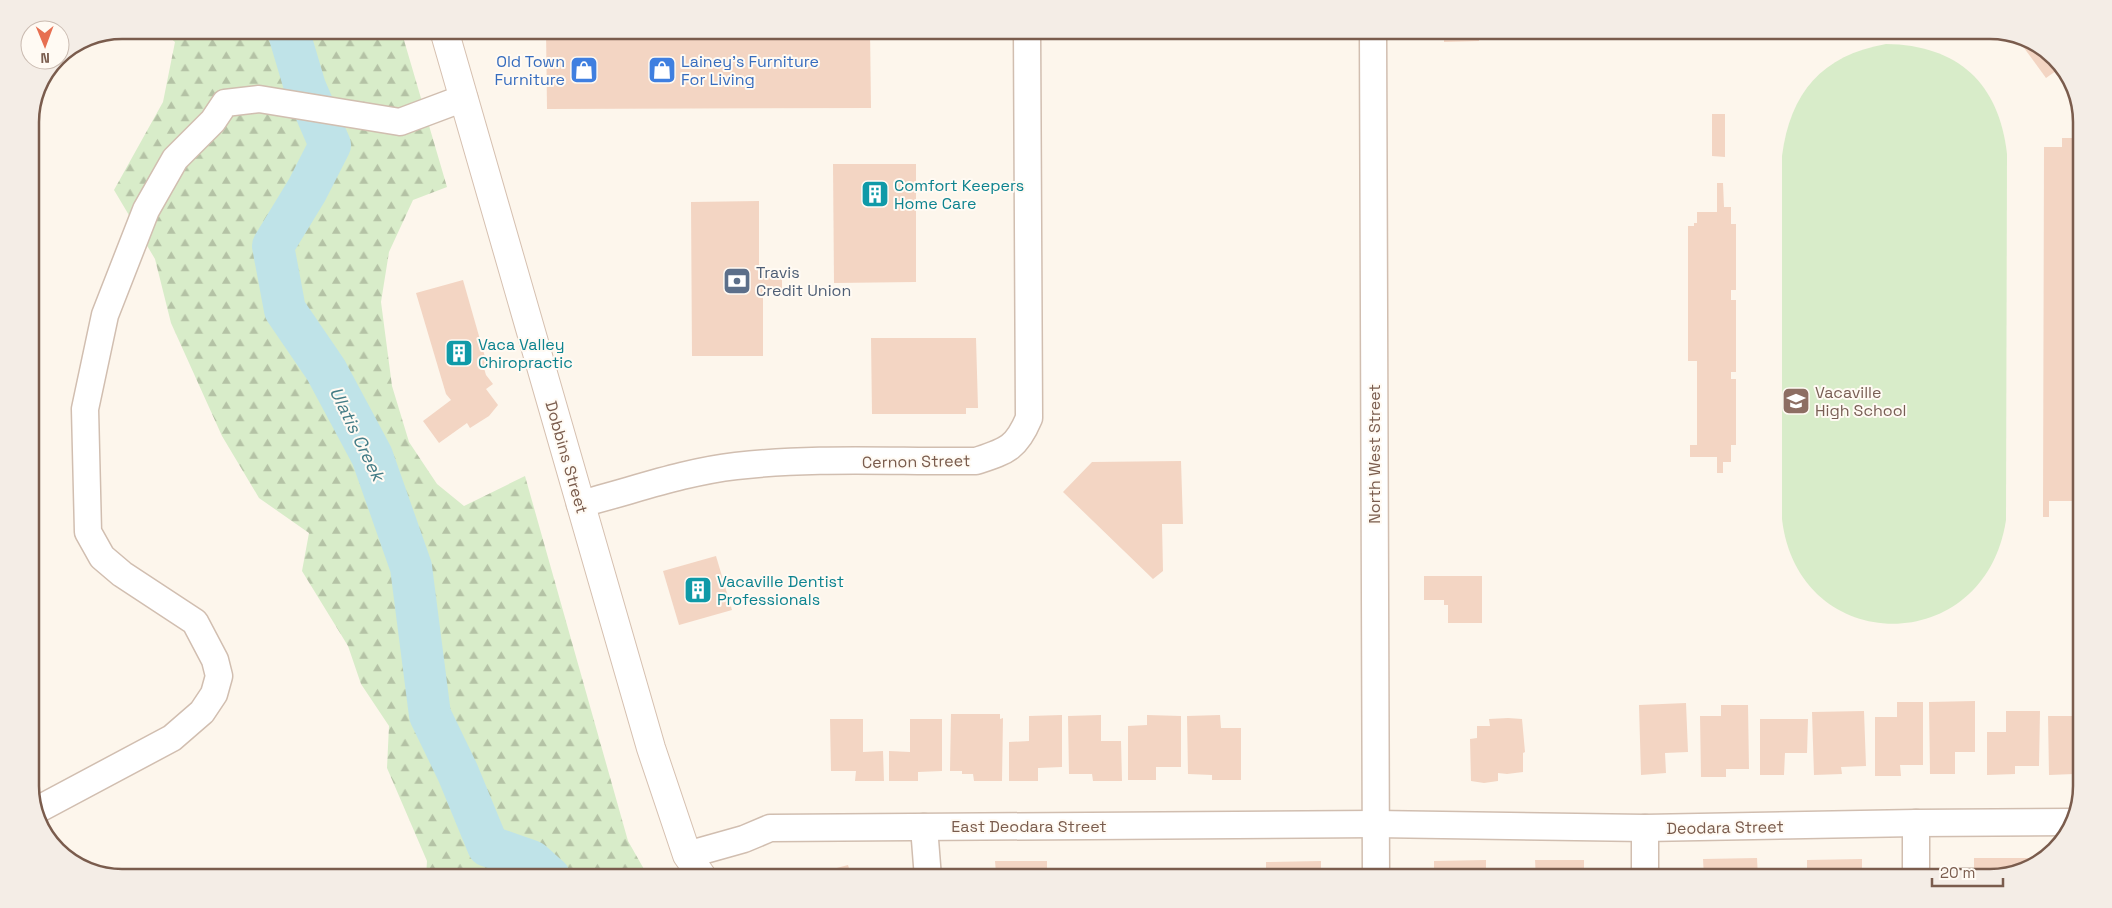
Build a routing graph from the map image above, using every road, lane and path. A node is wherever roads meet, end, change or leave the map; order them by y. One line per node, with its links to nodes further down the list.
1 (447, 39): 4 (main road, Dobbins Street)
2 (1027, 39): 5 (street, Cernon Street)
3 (1372, 39): 9 (street, North West Street)
4 (464, 98): 5 (main road, Dobbins Street); 6 (street)
5 (580, 504): 12 (main road, Dobbins Street)
6 (42, 807)
7 (2065, 822): 8 (street, Deodara Street)
8 (1916, 823): 11 (street, Deodara Street); 17 (street)
9 (1376, 824): 10 (street, East Deodara Street); 11 (street, Deodara Street); 15 (street, North West Street)
10 (924, 827): 12 (street, East Deodara Street); 14 (street)
11 (1645, 828): 16 (street)
12 (687, 856): 13 (main road, Dobbins Street)
13 (696, 869)
14 (927, 869)
15 (1376, 869)
16 (1645, 869)
17 (1916, 869)

